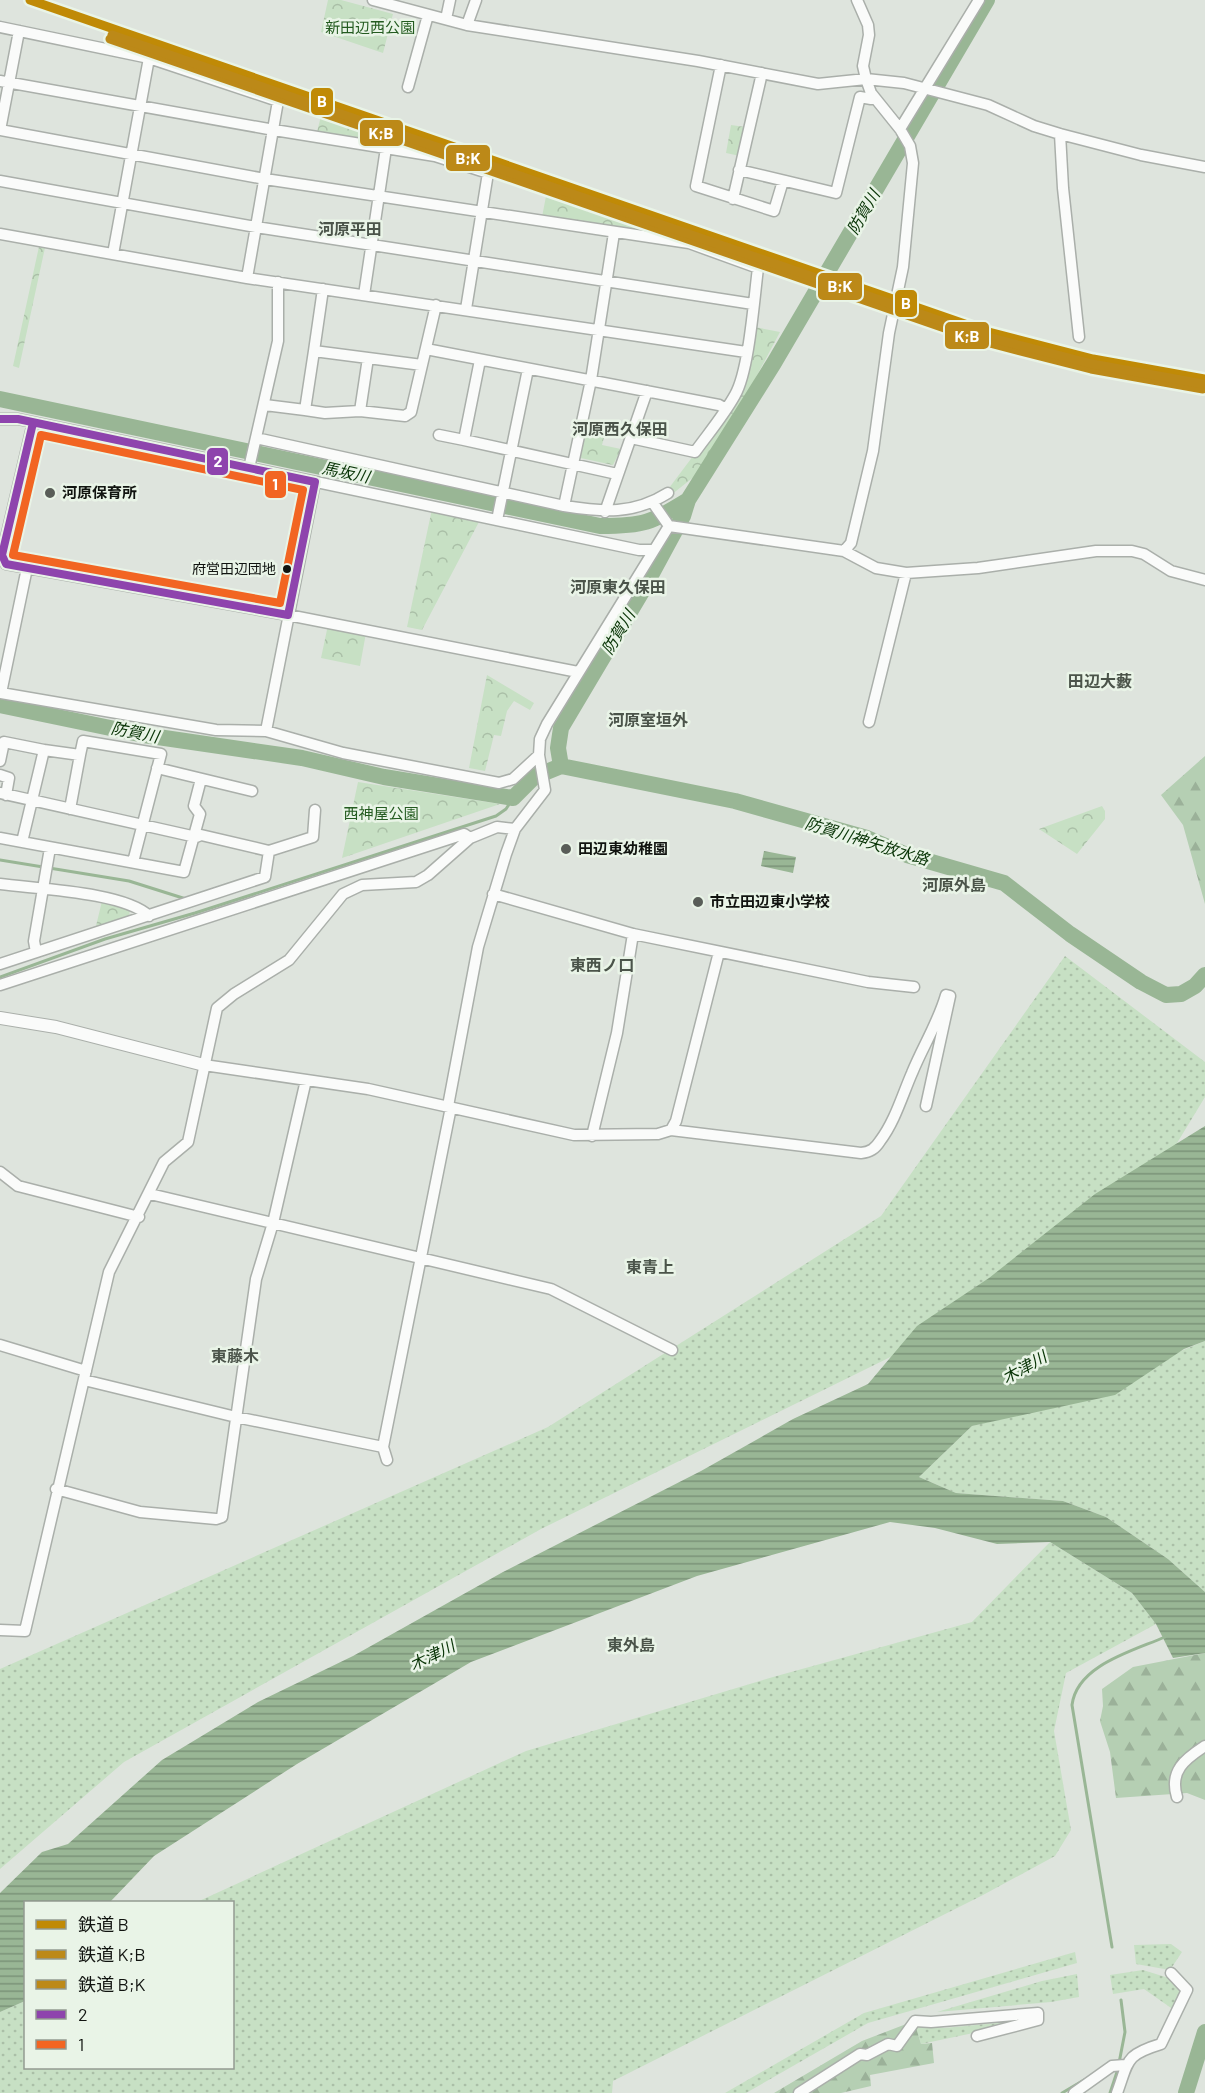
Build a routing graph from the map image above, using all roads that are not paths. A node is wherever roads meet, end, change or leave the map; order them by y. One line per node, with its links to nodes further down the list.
1 (373, 0): 6 (street)
2 (450, 0): 8 (street)
3 (476, 0): 9 (street)
4 (857, 0): 15 (street)
5 (979, 0): 18 (street)
6 (400, 3): 7 (street)
7 (428, 15): 8 (street); 17 (street)
8 (446, 19): 9 (street)
9 (466, 25): 13 (street)
10 (0, 27): 11 (street)
11 (19, 31): 12 (street); 16 (street)
12 (149, 58): 20 (street); 22 (street)
13 (721, 65): 14 (street); 33 (street)
14 (762, 72): 15 (street); 28 (street)
15 (866, 79): 18 (street); 19 (street)
16 (4, 82): 20 (street); 21 (street)
17 (408, 87)
18 (927, 88): 23 (street); 24 (street)
19 (874, 97): 23 (street); 30 (street)
20 (141, 106): 22 (street); 26 (street)
21 (0, 130): 26 (street)
22 (274, 130): 25 (street); 29 (street)
23 (901, 131): 84 (street)
24 (1060, 134): 27 (street); 51 (street)
25 (386, 148): 32 (street); 35 (street)
26 (132, 154): 29 (street); 34 (street)
27 (1205, 167)
28 (739, 170): 30 (street); 33 (street)
29 (265, 179): 32 (street); 36 (street)
30 (783, 180): 33 (street)
31 (0, 181): 34 (street)
32 (378, 197): 35 (street); 39 (street)
33 (733, 199)
34 (123, 203): 36 (street); 40 (street)
35 (482, 211): 37 (street); 41 (street)
36 (256, 227): 39 (street); 42 (street)
37 (614, 233): 43 (street); 47 (street)
38 (0, 234): 40 (street)
39 (371, 245): 41 (street); 46 (street)
40 (113, 254): 42 (street)
41 (474, 261): 43 (street); 49 (street)
42 (247, 278): 44 (street)
43 (607, 281): 47 (street); 50 (street)
44 (278, 282): 45 (street); 61 (street)
45 (323, 289): 46 (street); 53 (street)
46 (364, 295): 48 (street)
47 (753, 304): 54 (street)
48 (436, 305): 49 (street); 52 (street)
49 (466, 309): 50 (street)
50 (600, 329): 54 (street); 59 (street)
51 (1079, 337)
52 (426, 349): 56 (street); 57 (street)
53 (314, 351): 55 (street); 63 (street)
54 (746, 352): 62 (street)
55 (368, 358): 57 (street); 64 (street)
56 (480, 360): 58 (street); 69 (street)
57 (422, 365): 64 (street)
58 (528, 369): 59 (street); 71 (street)
59 (591, 380): 60 (street); 72 (street)
60 (647, 391): 62 (street); 68 (street)
61 (265, 405): 63 (street); 70 (street)
62 (726, 409): 68 (street)
63 (305, 410): 64 (street)
64 (360, 411)
65 (0, 419): 66 (street)
66 (33, 423): 73 (street); 85 (street)
67 (439, 435): 69 (street)
68 (631, 438): 74 (street)
69 (464, 440): 71 (street)
70 (255, 441): 73 (street); 77 (street)
71 (511, 451): 72 (street); 77 (street)
72 (573, 465): 74 (street); 78 (street)
73 (249, 466): 75 (street)
74 (617, 474): 80 (street)
75 (315, 482): 81 (street); 88 (street)
76 (668, 493): 79 (street)
77 (502, 496): 78 (street); 81 (street)
78 (564, 506): 80 (street)
79 (655, 506): 80 (street); 82 (street)
80 (605, 512)
81 (498, 517): 83 (street)
82 (673, 525): 83 (street); 84 (street)
83 (652, 550): 89 (street)
84 (844, 551): 86 (street)
85 (27, 568): 88 (street); 91 (street)
86 (906, 573): 87 (street); 90 (street)
87 (1205, 580)
88 (288, 615): 89 (street); 91 (street)
89 (578, 672): 94 (street)
90 (869, 722)
91 (266, 731): 94 (street)
92 (44, 750): 93 (street); 95 (street); 101 (street)
93 (80, 755): 96 (street); 102 (street)
94 (540, 759): 105 (street)
95 (0, 761)
96 (157, 768): 98 (street); 104 (street)
97 (0, 775): 100 (street)
98 (201, 779): 99 (street); 106 (street)
99 (252, 790)
100 (3, 794): 101 (street)
101 (31, 800): 102 (street); 109 (street)
102 (70, 809): 104 (street)
103 (315, 810): 111 (street)
104 (142, 825): 106 (street); 112 (street)
105 (515, 829): 108 (street); 116 (street)
106 (193, 837): 111 (street); 112 (street)
107 (0, 838): 109 (street)
108 (470, 838): 117 (street); 126 (street)
109 (22, 843): 110 (street)
110 (50, 848): 112 (street); 115 (street)
111 (269, 850): 113 (street)
112 (133, 862)
113 (265, 877): 117 (street); 118 (street)
114 (0, 884): 115 (street)
115 (42, 890): 118 (street); 120 (street)
116 (493, 894): 119 (street); 128 (street)
117 (262, 900): 123 (street)
118 (149, 916): 120 (street)
119 (633, 934): 121 (street); 131 (street)
120 (36, 952): 122 (street)
121 (719, 952): 124 (street); 130 (street)
122 (0, 964)
123 (0, 985)
124 (914, 987)
125 (0, 1018): 126 (street)
126 (204, 1065): 127 (street); 133 (street)
127 (306, 1080): 128 (street); 135 (street)
128 (449, 1106): 131 (street); 136 (street)
129 (926, 1106): 130 (street)
130 (671, 1130): 131 (street)
131 (592, 1136)
132 (0, 1172): 134 (street)
133 (150, 1194): 134 (street); 135 (street)
134 (138, 1218): 139 (street)
135 (273, 1223): 136 (street); 140 (street)
136 (422, 1258): 138 (street); 141 (street)
137 (0, 1345): 139 (street)
138 (672, 1350)
139 (85, 1375): 140 (street); 143 (street)
140 (236, 1417): 141 (street); 143 (street)
141 (383, 1447): 142 (street)
142 (387, 1460)
143 (56, 1490): 144 (street)
144 (0, 1630)
145 (1205, 1746): 146 (street)
146 (1177, 1797)
147 (1171, 1974): 149 (street)
148 (977, 2036): 150 (street)
149 (1125, 2065): 151 (street); 152 (street)
150 (799, 2093)
151 (1074, 2093)
152 (1117, 2093)

